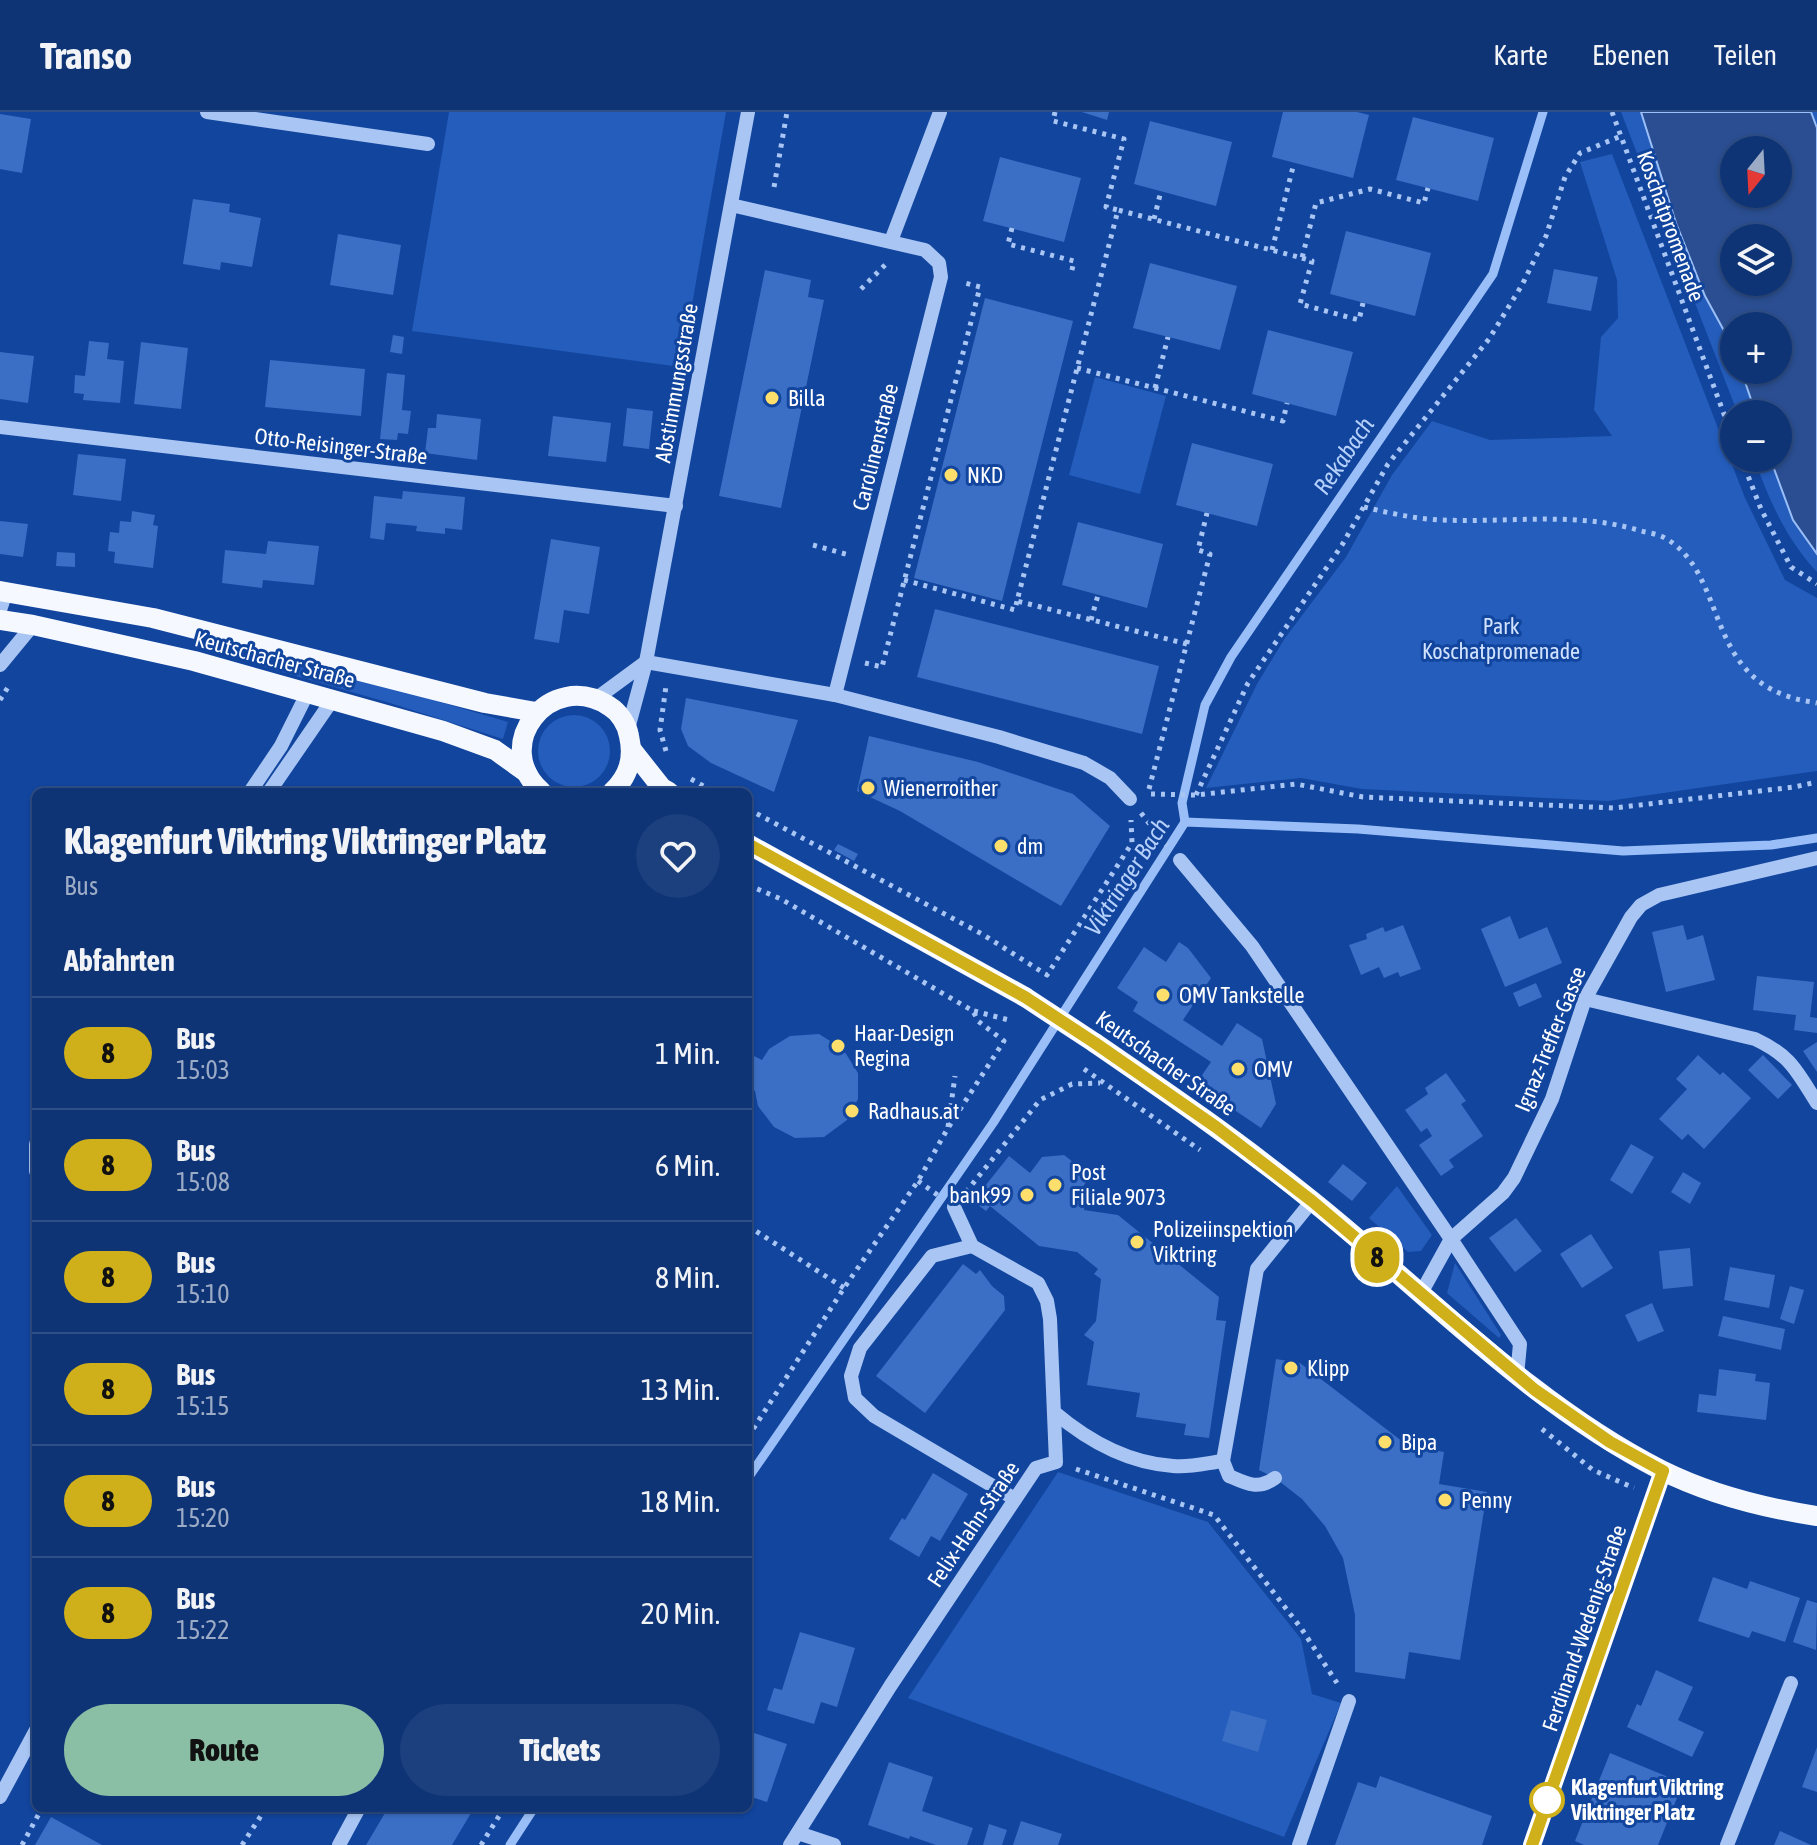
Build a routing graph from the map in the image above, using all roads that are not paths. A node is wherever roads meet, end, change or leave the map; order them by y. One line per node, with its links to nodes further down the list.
1 (207, 112): 4 (street)
2 (748, 112): 5 (street, Abstimmungsstraße)
3 (940, 112): 6 (street)
4 (428, 144)
5 (731, 205): 6 (street); 8 (street, Abstimmungsstraße)
6 (897, 243): 15 (street, Carolinenstraße)
7 (0, 427): 8 (street, Otto-Reisinger-Straße)
8 (676, 506): 12 (street, Abstimmungsstraße)
9 (2, 597): 18 (main road, Keutschacher Straße)
10 (0, 620): 11 (main road, Keutschacher Straße)
11 (33, 625): 13 (street); 14 (main road, Keutschacher Straße)
12 (646, 662): 15 (street); 16 (street); 19 (street, Abstimmungsstraße)
13 (0, 665)
14 (308, 692): 17 (main road, Keutschacher Straße); 22 (street)
15 (835, 695): 27 (street)
16 (597, 698): 18 (main road); 19 (main road)
17 (333, 699): 21 (main road, Keutschacher Straße); 23 (street)
18 (536, 712): 21 (main road)
19 (628, 729): 20 (main road)
20 (632, 750): 25 (main road); 26 (main road)
21 (527, 773): 24 (main road, Keutschacher Straße)
22 (253, 788)
23 (272, 788)
24 (539, 788)
25 (616, 788)
26 (662, 788)
27 (1130, 799)
28 (752, 846): 33 (main road, Keutschacher Straße, bridge)
29 (1817, 858): 31 (street, Ignaz-Treffer-Gasse)
30 (1180, 860): 35 (street)
31 (1585, 999): 32 (street); 35 (street, Ignaz-Treffer-Gasse)
32 (1817, 1103)
33 (1312, 1201): 37 (main road, Keutschacher Straße); 40 (street)
34 (954, 1207): 36 (street)
35 (1451, 1239): 37 (street, Ignaz-Treffer-Gasse); 38 (street)
36 (972, 1246): 39 (street, Felix-Hahn-Straße); 43 (street)
37 (1420, 1295): 38 (main road, Keutschacher Straße)
38 (1517, 1376): 41 (main road, Keutschacher Straße)
39 (1054, 1412): 40 (street); 43 (street, Felix-Hahn-Straße)
40 (1223, 1461): 42 (street)
41 (1663, 1471): 44 (main road, Keutschacher Straße); 54 (street, Ferdinand-Wedenig-Straße)
42 (1275, 1478)
43 (1015, 1499): 50 (street, Felix-Hahn-Straße)
44 (1817, 1516)
45 (1791, 1683): 55 (street)
46 (1349, 1701): 53 (street)
47 (32, 1737): 48 (street)
48 (0, 1797)
49 (357, 1812): 51 (street)
50 (794, 1839): 52 (street, Felix-Hahn-Straße)
51 (339, 1845)
52 (834, 1845)
53 (1299, 1845)
54 (1532, 1845)
55 (1727, 1845)

